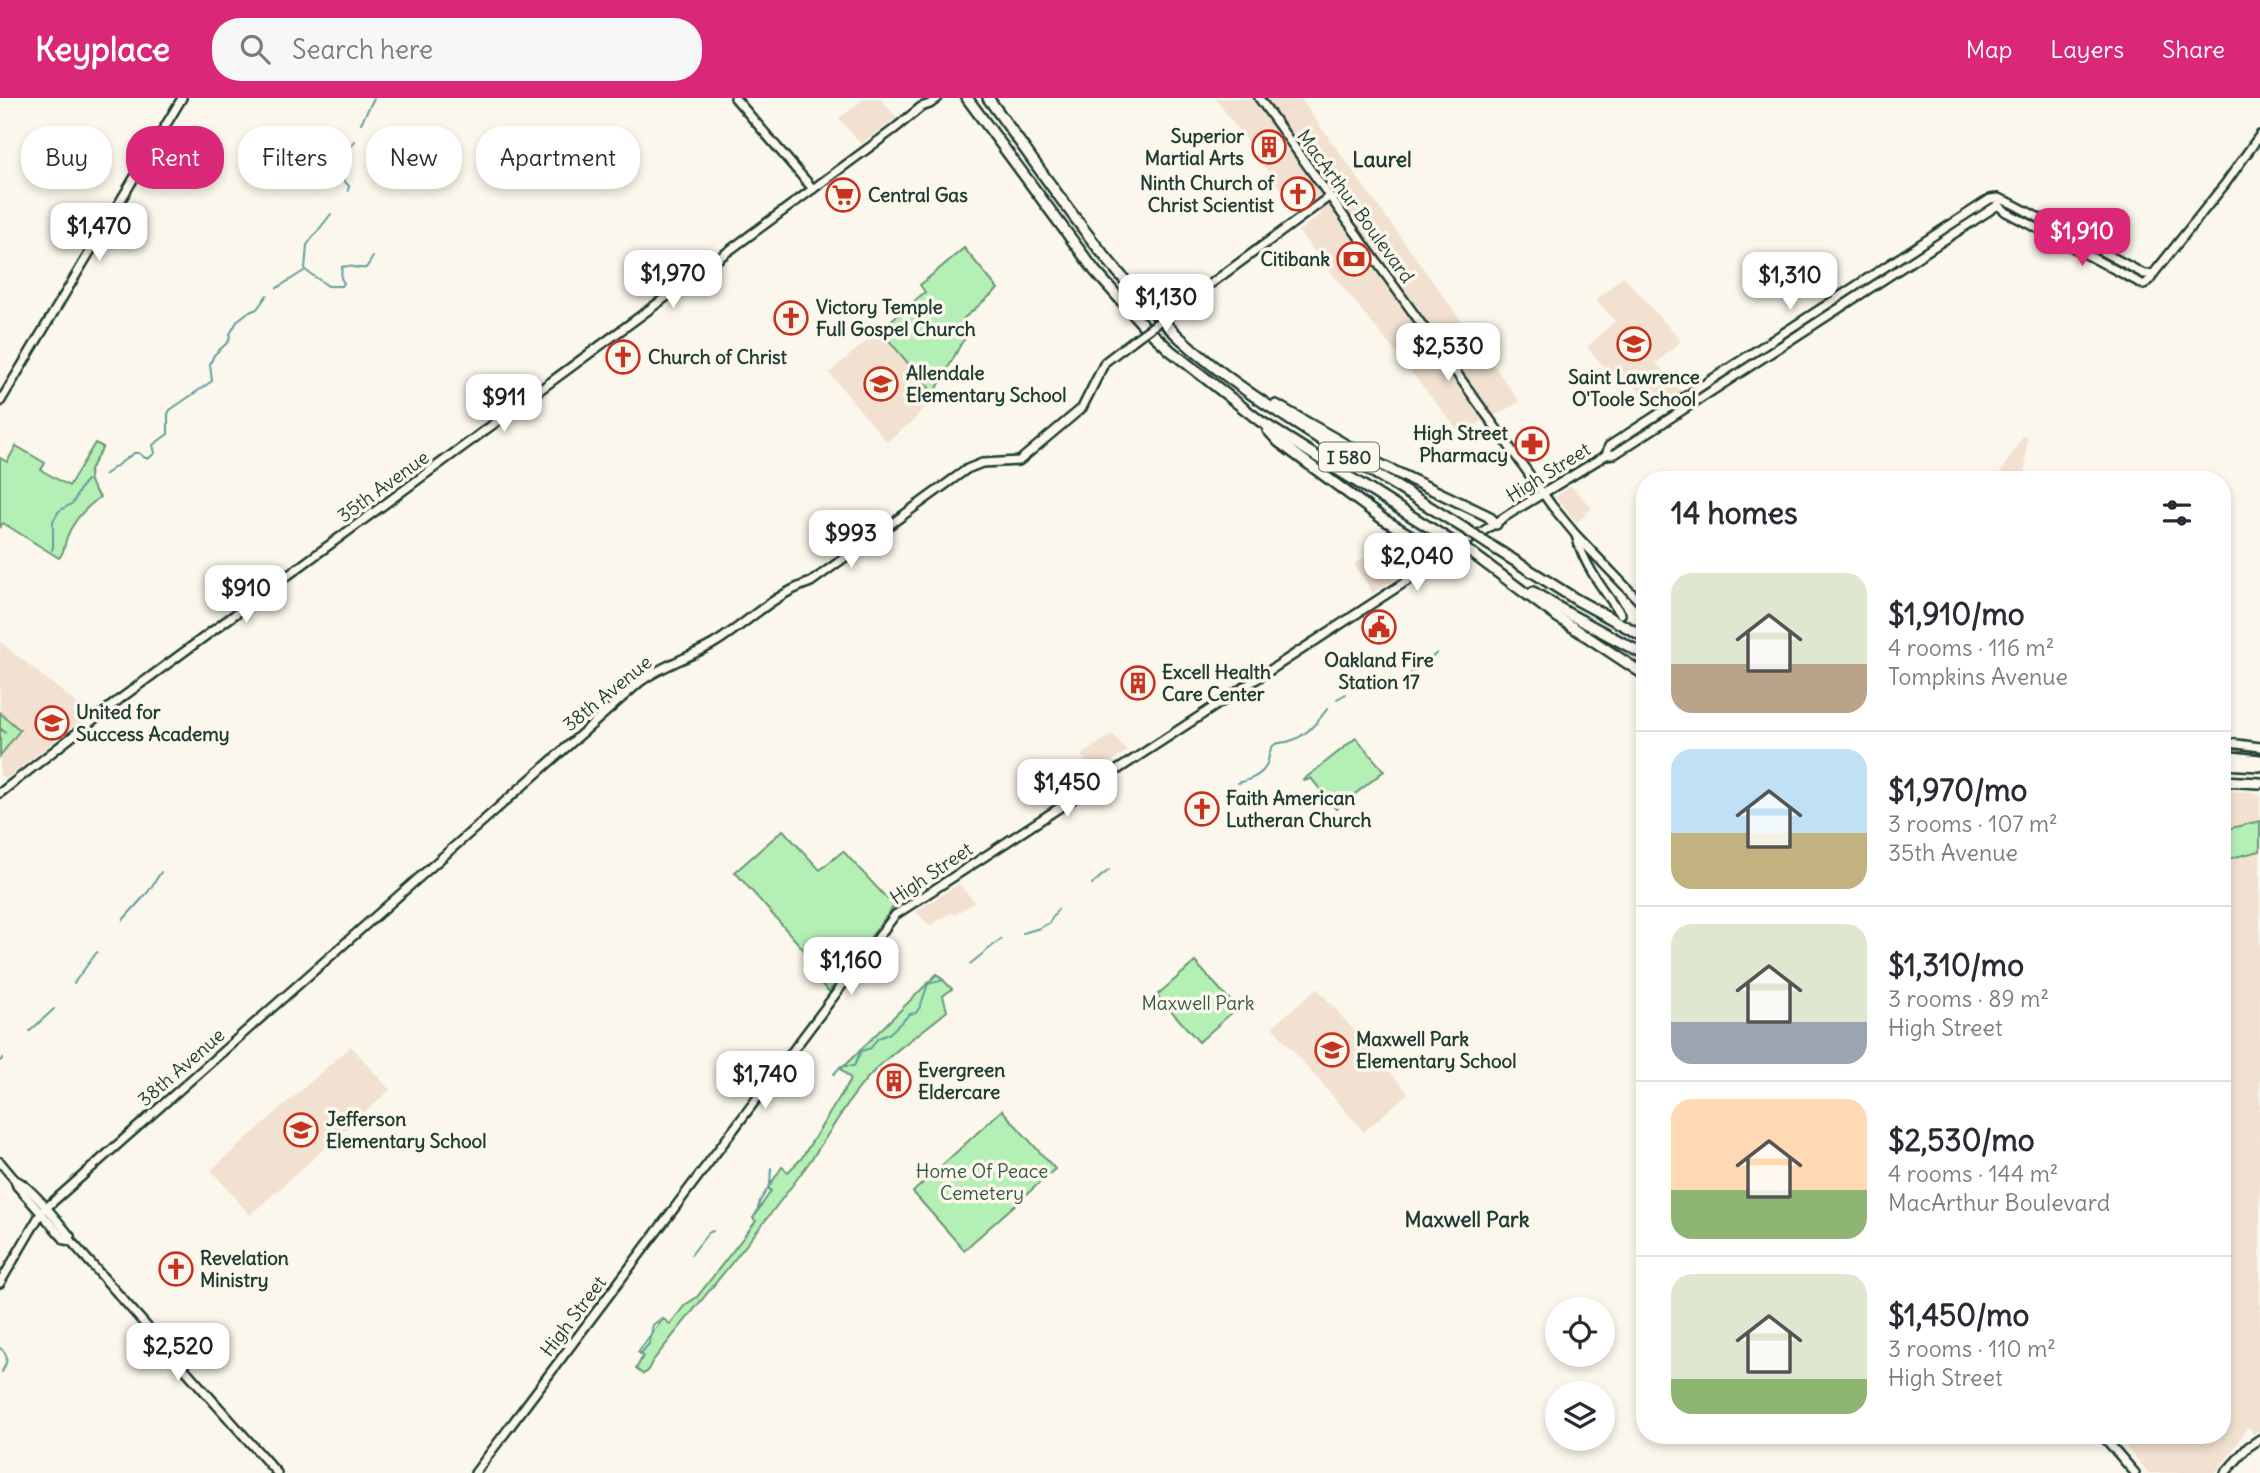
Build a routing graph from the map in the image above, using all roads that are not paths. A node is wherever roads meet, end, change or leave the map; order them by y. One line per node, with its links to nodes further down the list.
1 (182, 98): 13 (main road)
2 (735, 98): 10 (main road)
3 (925, 98): 8 (main road, 35th Avenue)
4 (938, 98): 8 (main road, 35th Avenue)
5 (967, 98): 14 (highway, I 580)
6 (988, 98): 12 (highway, I 580)
7 (1259, 98): 11 (main road, MacArthur Boulevard)
8 (921, 107): 10 (main road, 35th Avenue)
9 (2260, 135): 15 (main road, High Street)
10 (813, 189): 34 (main road, 35th Avenue)
11 (1330, 196): 15 (main road, MacArthur Boulevard); 36 (main road, 38th Avenue, bridge)
12 (1233, 381): 16 (highway); 24 (highway, I 580, bridge)
13 (0, 402)
14 (1260, 421): 18 (highway, I 580, bridge); 19 (highway)
15 (1543, 493): 16 (main road, High Street); 17 (main road, MacArthur Boulevard)
16 (1496, 524): 19 (main road, High Street)
17 (1576, 535): 20 (main road, MacArthur Boulevard); 21 (main road, MacArthur Boulevard)
18 (1473, 554): 25 (highway, I 580); 26 (highway)
19 (1446, 557): 42 (main road, High Street)
20 (1610, 569): 21 (main road); 22 (main road, MacArthur Boulevard)
21 (1603, 589): 23 (main road, MacArthur Boulevard)
22 (1636, 597)
23 (1621, 614)
24 (1636, 632)
25 (1636, 650)
26 (1636, 669)
27 (2231, 743): 28 (main road)
28 (2260, 747)
29 (2231, 758): 30 (highway)
30 (2260, 763): 31 (highway)
31 (2231, 764)
32 (2231, 781): 33 (highway)
33 (2260, 783)
34 (0, 793)
35 (0, 1163): 36 (main road)
36 (43, 1210): 37 (main road, 38th Avenue); 41 (main road)
37 (0, 1283)
38 (2260, 1439): 40 (main road)
39 (2110, 1444): 43 (main road)
40 (2229, 1471)
41 (277, 1473)
42 (475, 1473)
43 (2135, 1473)

